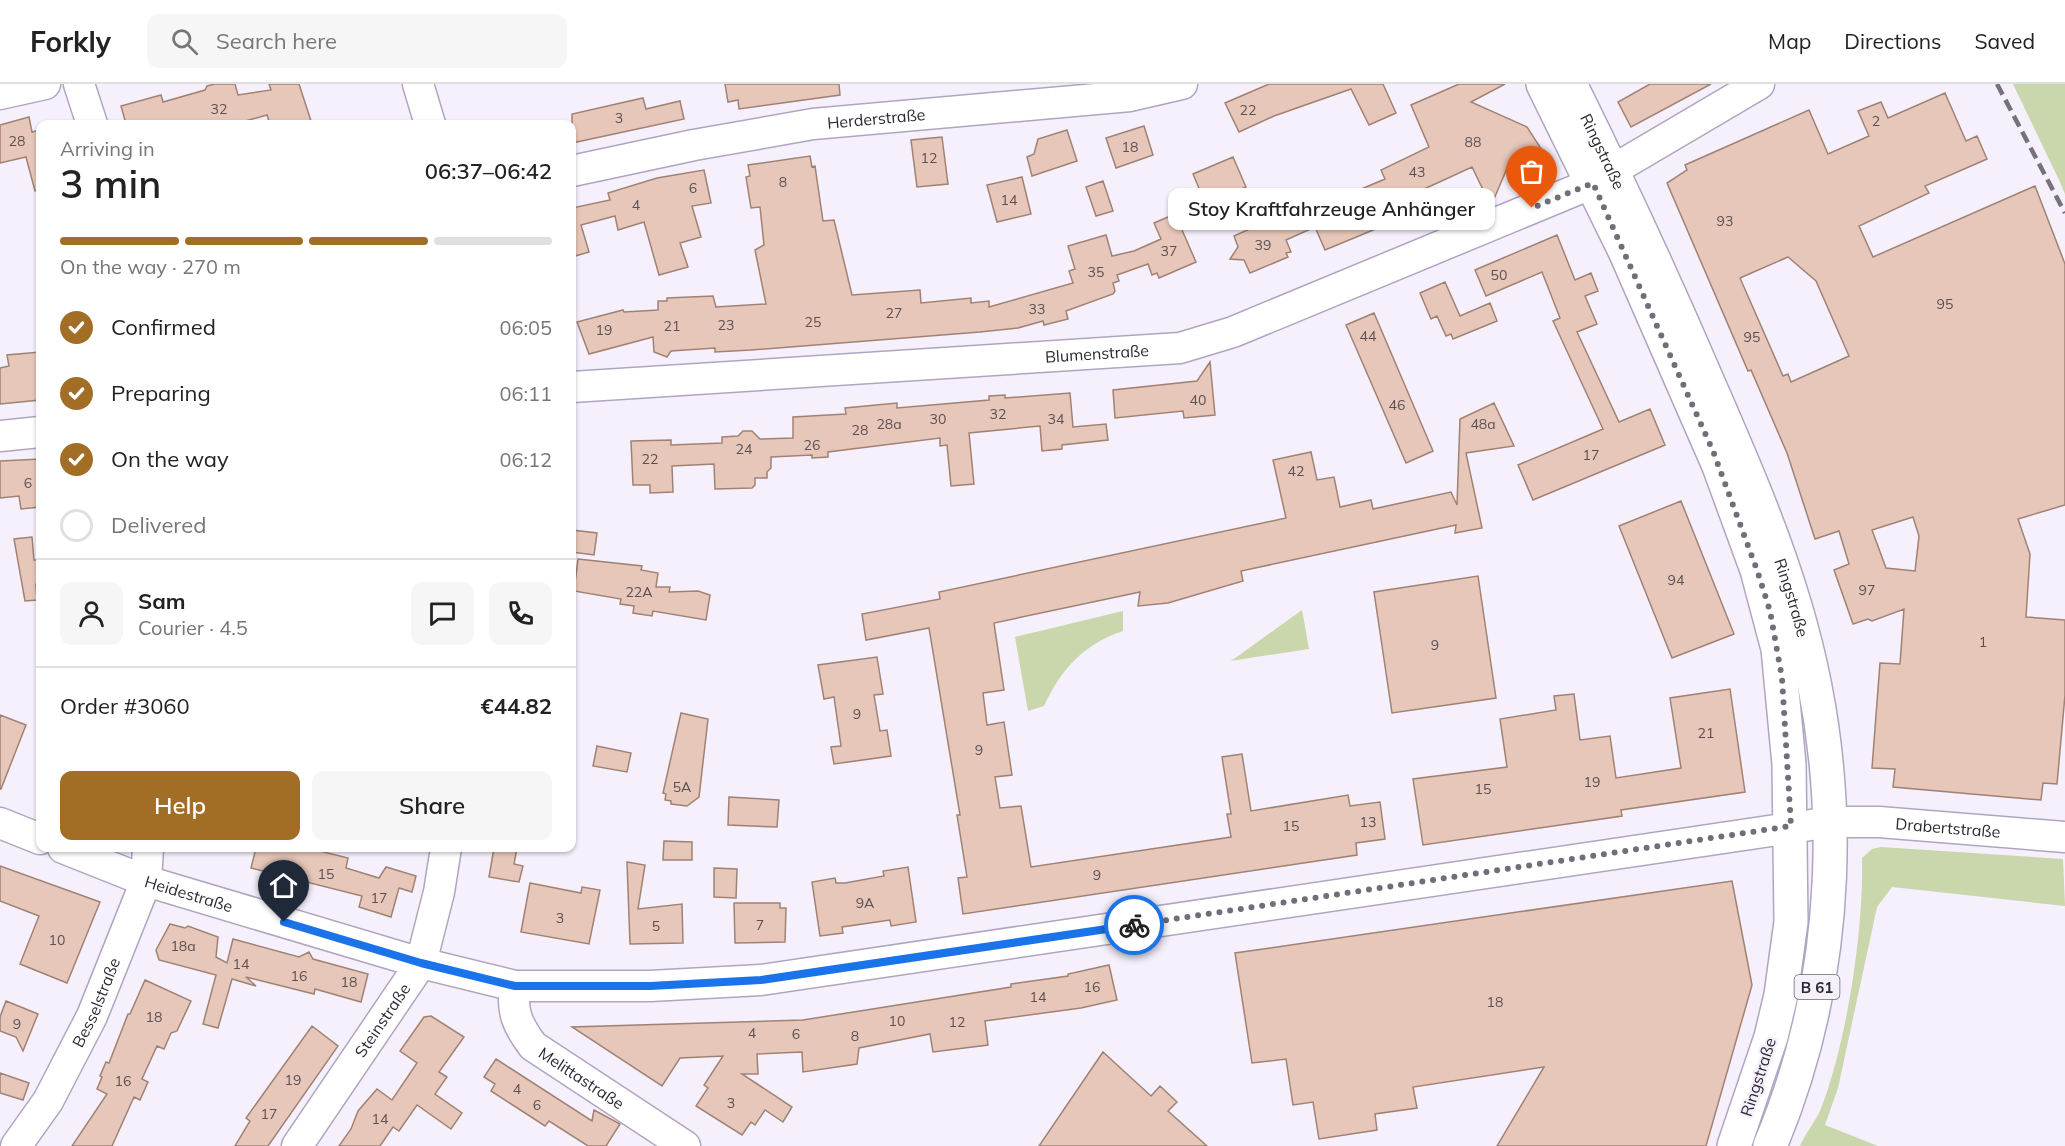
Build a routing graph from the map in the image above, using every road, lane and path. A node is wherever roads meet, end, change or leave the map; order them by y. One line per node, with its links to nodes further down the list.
1 (45, 84): 8 (street)
2 (79, 84): 9 (street)
3 (417, 84): 10 (street)
4 (1182, 84): 11 (street, Herderstraße)
5 (1544, 84): 12 (main road, Ringstraße / B 61)
6 (1570, 84): 12 (main road, Ringstraße / B 61)
7 (1759, 84): 12 (street, Blumenstraße)
8 (0, 94)
9 (91, 120)
10 (429, 120)
11 (576, 170)
12 (1603, 176): 13 (street, Blumenstraße); 17 (main road, Ringstraße / B 61); 18 (main road, Ringstraße / B 61)
13 (576, 387)
14 (36, 432): 15 (street)
15 (0, 436)
16 (0, 822): 19 (street)
17 (1831, 822): 18 (street, Drabertstraße); 20 (street, Drabertstraße); 31 (main road, Ringstraße / B 61)
18 (1791, 826): 26 (street, Drabertstraße); 30 (main road, Ringstraße / B 61)
19 (36, 837)
20 (2065, 837)
21 (73, 852): 24 (street, Heidestraße)
22 (148, 852): 24 (street, Besselstraße)
23 (445, 852): 25 (street, Steinstraße)
24 (146, 881): 25 (street, Heidestraße); 27 (street, Besselstraße)
25 (421, 963): 26 (street, Heidestraße); 28 (street, Steinstraße)
26 (515, 986): 29 (street, Melittastraße)
27 (16, 1146)
28 (297, 1146)
29 (685, 1146)
30 (1734, 1146)
31 (1770, 1146)

